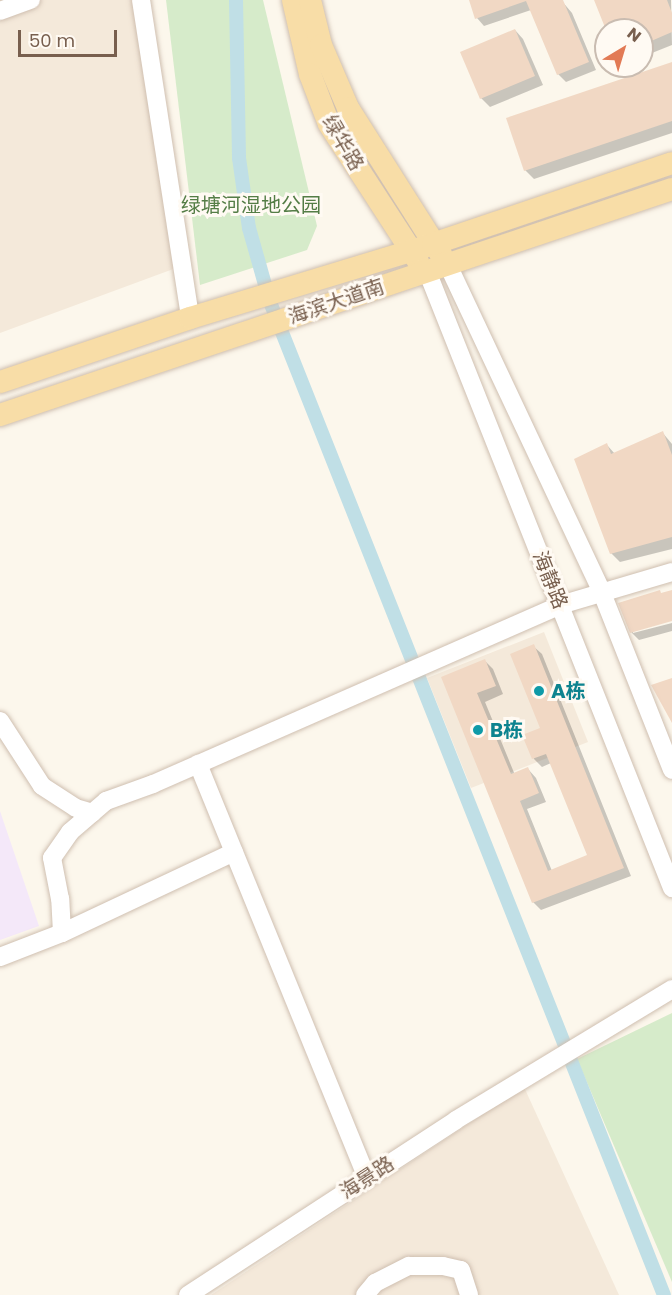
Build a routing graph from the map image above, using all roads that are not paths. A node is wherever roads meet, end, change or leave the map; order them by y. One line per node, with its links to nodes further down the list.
1 (31, 0): 5 (street)
2 (141, 0): 11 (street)
3 (293, 0): 9 (main road, 绿华路)
4 (310, 0): 8 (main road, 绿华路)
5 (0, 11)
6 (672, 164): 8 (main road, 海滨大道南)
7 (672, 189): 10 (main road, 海滨大道南)
8 (433, 244): 9 (main road, 海滨大道南); 10 (main road, 绿华路)
9 (409, 251): 10 (main road, 绿华路); 11 (main road, 海滨大道南)
10 (437, 268): 13 (main road, 海滨大道南); 15 (street, 海静路); 16 (street, 海静路)
11 (190, 318): 12 (main road, 海滨大道南)
12 (0, 382)
13 (0, 415)
14 (672, 572): 15 (street)
15 (602, 593): 16 (street); 19 (street, 海静路)
16 (560, 605): 18 (street); 22 (street, 海静路)
17 (0, 721): 20 (street)
18 (198, 764): 20 (street); 21 (street)
19 (672, 770)
20 (92, 813): 23 (street)
21 (234, 852): 23 (street); 26 (street)
22 (672, 888)
23 (62, 933): 24 (street)
24 (0, 957)
25 (672, 989): 26 (street, 海景路)
26 (367, 1178): 27 (street, 海景路)
27 (188, 1295)
28 (365, 1295): 29 (street)
29 (469, 1295)

